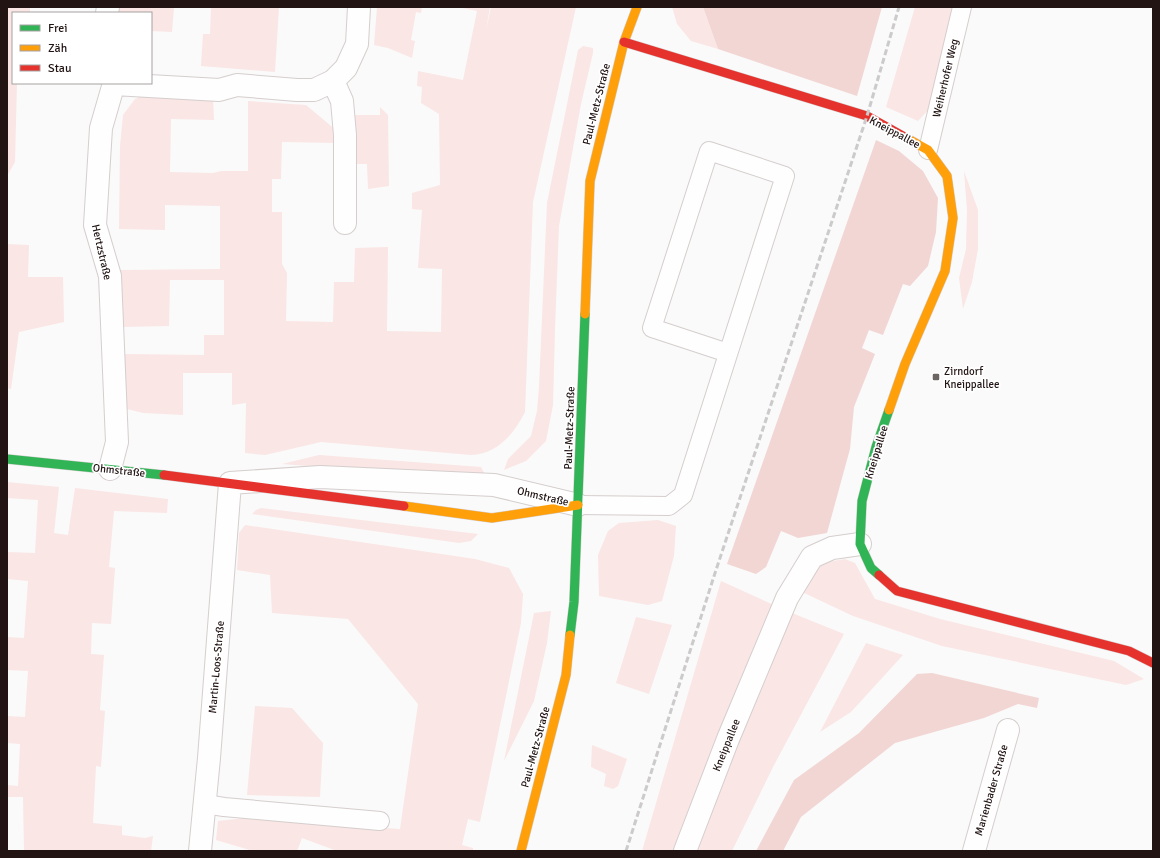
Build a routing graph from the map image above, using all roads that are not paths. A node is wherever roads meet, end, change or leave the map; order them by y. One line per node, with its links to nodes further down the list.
1 (359, 7): 5 (street, Hertzstraße)
2 (637, 7): 4 (street, Paul-Metz-Straße)
3 (962, 7): 7 (lane, Weiherhofer Weg)
4 (624, 42): 7 (street, Kneippallee); 13 (street, Paul-Metz-Straße)
5 (333, 81): 6 (street, Hertzstraße); 8 (street)
6 (114, 84): 11 (street, Hertzstraße)
7 (928, 150): 14 (street, Kneippallee)
8 (345, 223)
9 (728, 353): 9 (lane); 13 (lane)
10 (7, 459): 11 (street, Ohmstraße)
11 (110, 469): 12 (street, Ohmstraße)
12 (230, 483): 13 (street, Ohmstraße); 13 (street, Ohmstraße); 17 (street, Martin-Loos-Straße)
13 (578, 505): 20 (street, Paul-Metz-Straße)
14 (860, 544): 15 (street, Kneippallee); 21 (street, Kneippallee)
15 (1153, 663)
16 (1008, 730): 22 (street, Marienbader Straße)
17 (205, 804): 18 (lane); 19 (street, Martin-Loos-Straße)
18 (380, 821)
19 (200, 851)
20 (521, 851)
21 (685, 851)
22 (974, 851)

